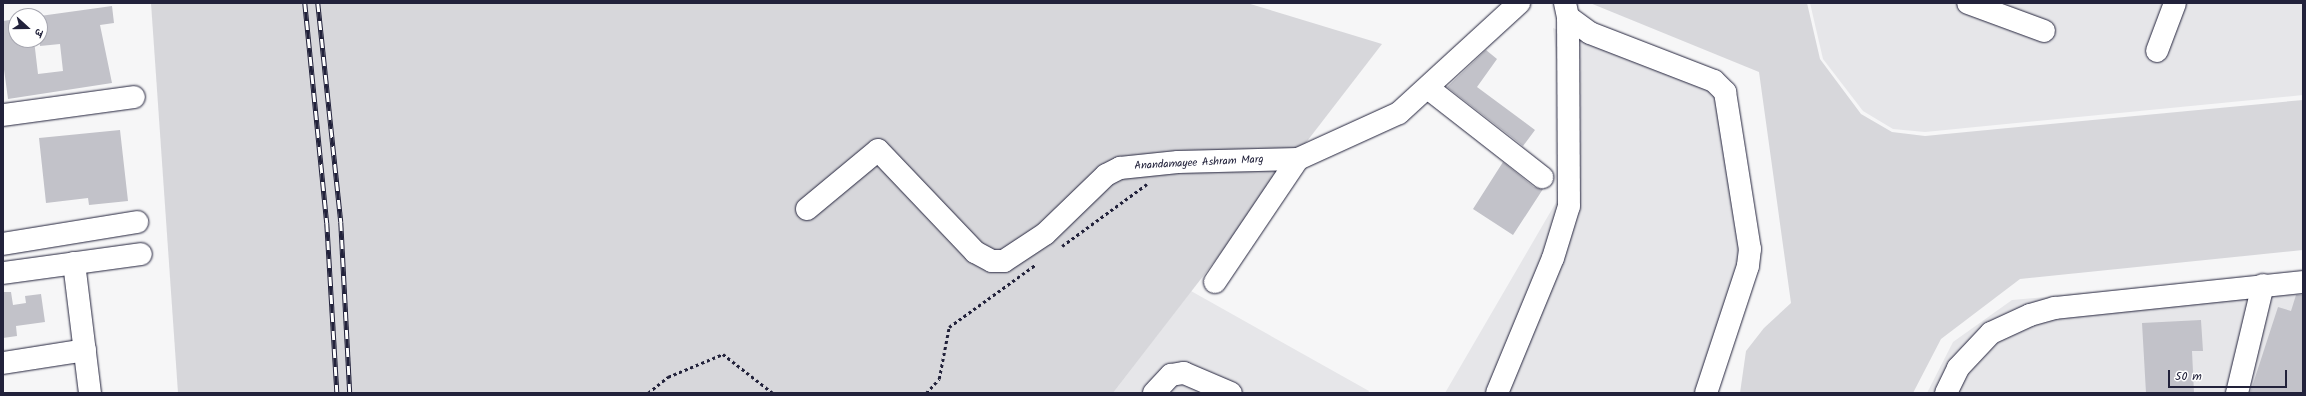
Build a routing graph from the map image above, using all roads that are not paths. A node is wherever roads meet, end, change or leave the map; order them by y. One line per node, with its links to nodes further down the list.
1 (1519, 3): 7 (street, Anandamayee Ashram Marg)
2 (1968, 3): 5 (street)
3 (2175, 3): 6 (street)
4 (1567, 10): 26 (street); 27 (street)
5 (2044, 31)
6 (2157, 52)
7 (1428, 88): 10 (street, Anandamayee Ashram Marg); 11 (street)
8 (134, 97): 9 (street)
9 (3, 115)
10 (1298, 159): 12 (street, Anandamayee Ashram Marg); 18 (street)
11 (1542, 177)
12 (807, 209)
13 (137, 222): 14 (street)
14 (3, 244)
15 (141, 254): 16 (street)
16 (74, 263): 17 (street); 21 (street)
17 (3, 273)
18 (1215, 282)
19 (2303, 282): 20 (street)
20 (2262, 285): 28 (street); 29 (street)
21 (85, 350): 22 (street); 23 (street)
22 (3, 363)
23 (90, 393)
24 (1154, 393): 25 (street)
25 (1231, 393)
26 (1497, 393)
27 (1706, 393)
28 (1946, 393)
29 (2237, 393)

